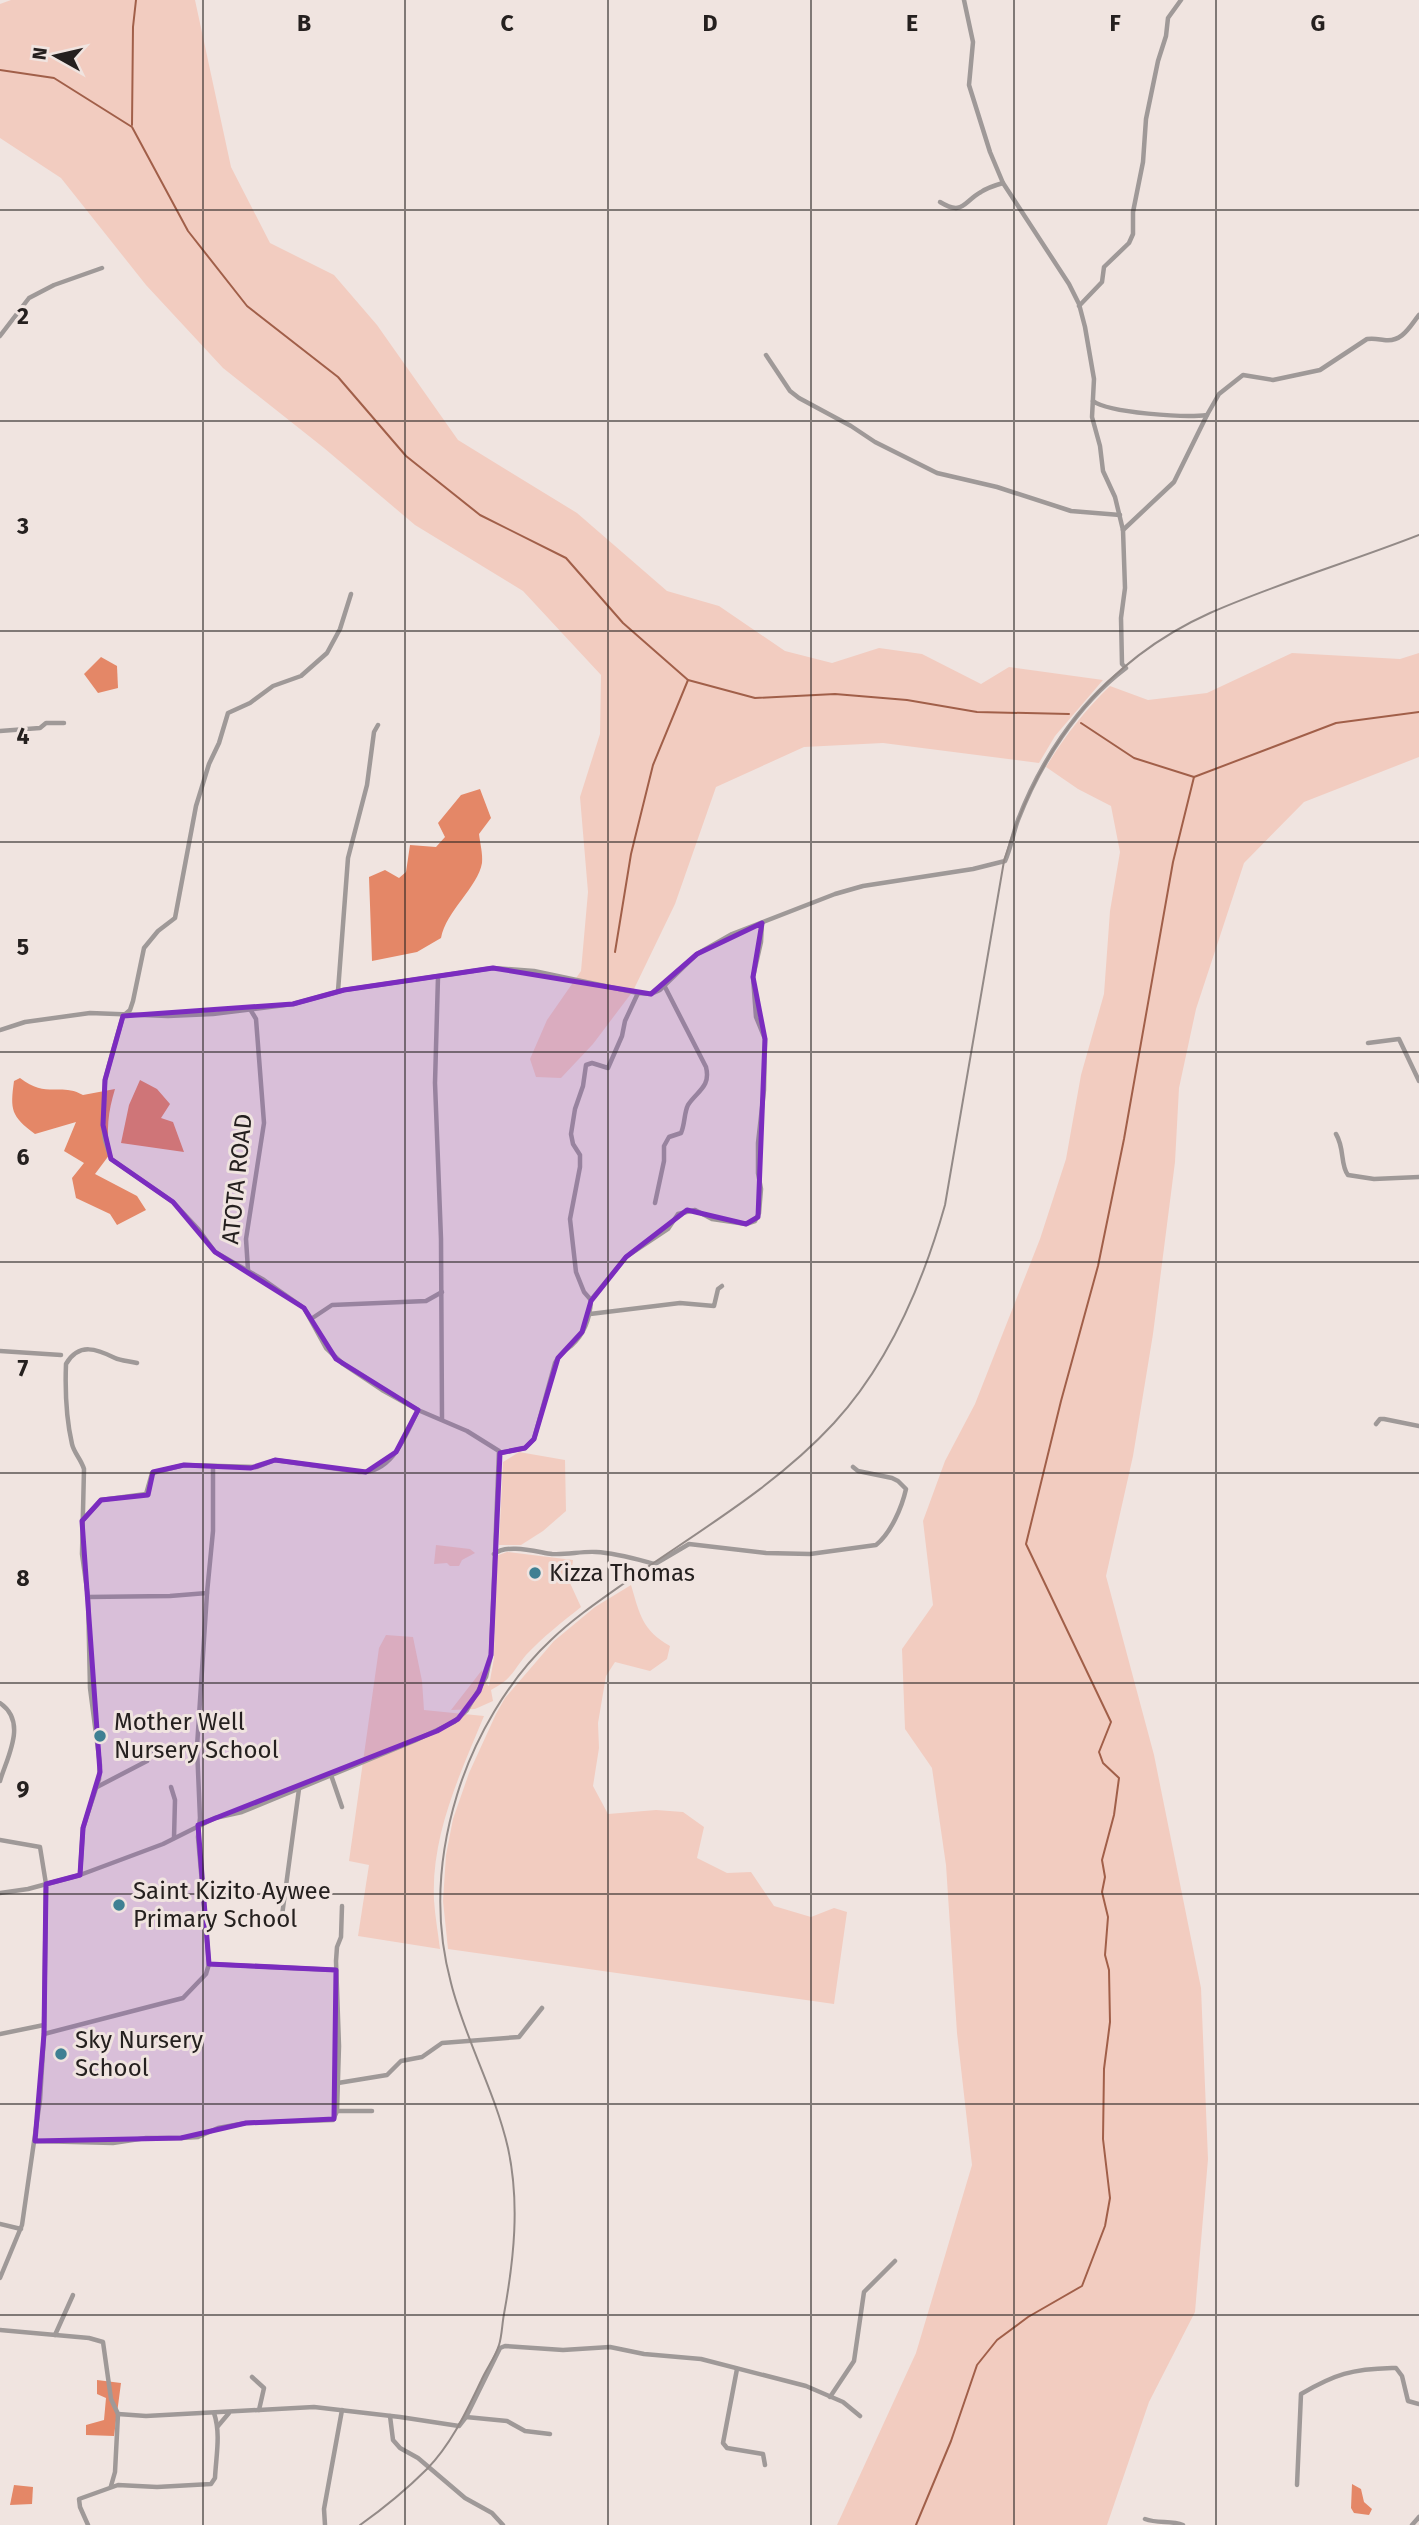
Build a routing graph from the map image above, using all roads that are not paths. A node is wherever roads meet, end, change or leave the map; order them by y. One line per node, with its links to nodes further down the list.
1 (964, 0): 3 (street)
2 (1181, 0): 6 (street)
3 (1003, 183): 4 (street); 6 (street)
4 (940, 202)
5 (102, 268): 8 (street)
6 (1079, 306): 10 (street)
7 (1419, 315): 11 (street)
8 (0, 335)
9 (766, 355): 12 (street)
10 (1092, 401): 11 (street); 12 (street)
11 (1207, 415): 13 (street)
12 (1120, 515): 13 (street)
13 (1123, 530): 18 (street)
14 (351, 594): 24 (street)
15 (64, 723): 17 (street)
16 (378, 725): 21 (street)
17 (0, 731)
18 (762, 923): 20 (street); 34 (street)
19 (439, 977): 21 (street); 22 (street); 33 (street)
20 (665, 987): 22 (street); 30 (street)
21 (338, 991): 23 (street)
22 (638, 993): 34 (street)
23 (250, 1008): 24 (street); 31 (street, ATOTA ROAD)
24 (123, 1016): 25 (street); 31 (street)
25 (0, 1030)
26 (1368, 1043): 27 (street)
27 (1419, 1081)
28 (1336, 1134): 29 (street)
29 (1419, 1177)
30 (655, 1203)
31 (248, 1270): 36 (street)
32 (722, 1286): 35 (street)
33 (442, 1292): 36 (street); 41 (street)
34 (591, 1300): 35 (street)
35 (590, 1314): 44 (street)
36 (311, 1319): 40 (street)
37 (0, 1352): 38 (street)
38 (61, 1355)
39 (137, 1363): 47 (street)
40 (418, 1410): 41 (street); 46 (street)
41 (442, 1419): 44 (street)
42 (1376, 1424): 43 (street)
43 (1419, 1426)
44 (500, 1453): 48 (street)
45 (853, 1466): 48 (street)
46 (213, 1467): 47 (street); 49 (street)
47 (82, 1521): 50 (street)
48 (493, 1554): 53 (street)
49 (207, 1594): 50 (street); 59 (street)
50 (88, 1597): 56 (street)
51 (0, 1703): 54 (street)
52 (154, 1745): 56 (street)
53 (331, 1775): 57 (street); 58 (street)
54 (0, 1781)
55 (171, 1787): 60 (street)
56 (96, 1788): 62 (street)
57 (299, 1788): 59 (street); 66 (street)
58 (342, 1807)
59 (198, 1827): 60 (street); 67 (street)
60 (174, 1838): 62 (street)
61 (0, 1840): 63 (street)
62 (80, 1875): 63 (street)
63 (46, 1884): 64 (street); 70 (street)
64 (0, 1893)
65 (342, 1906): 68 (street)
66 (281, 1923)
67 (209, 1964): 68 (street); 72 (street)
68 (336, 1970): 73 (street)
69 (542, 2008): 73 (street)
70 (44, 2025): 71 (street); 72 (street)
71 (0, 2034)
72 (44, 2034): 76 (street)
73 (338, 2083): 75 (street)
74 (372, 2110): 75 (street)
75 (337, 2112): 76 (street)
76 (35, 2141): 78 (street)
77 (0, 2224): 78 (street)
78 (21, 2229): 80 (street)
79 (895, 2261): 86 (street)
80 (0, 2278)
81 (73, 2295): 83 (street)
82 (0, 2330): 83 (street)
83 (55, 2335): 92 (street)
84 (737, 2369): 86 (street); 95 (street); 98 (street)
85 (253, 2377): 88 (street)
86 (830, 2397): 94 (street)
87 (1419, 2404): 99 (street)
88 (259, 2410): 89 (street); 91 (street)
89 (342, 2410): 93 (street); 104 (street)
90 (214, 2413): 91 (street); 92 (street); 96 (street)
91 (229, 2413): 96 (street)
92 (118, 2414): 100 (street)
93 (390, 2416): 95 (street); 105 (street)
94 (860, 2416)
95 (466, 2417): 97 (street)
96 (218, 2427): 100 (street)
97 (550, 2434)
98 (765, 2465)
99 (1297, 2484)
100 (111, 2486): 103 (street)
101 (1419, 2517): 107 (street)
102 (1145, 2519): 106 (street)
103 (88, 2525)
104 (325, 2525)
105 (503, 2525)
106 (1184, 2525)
107 (1412, 2525)

